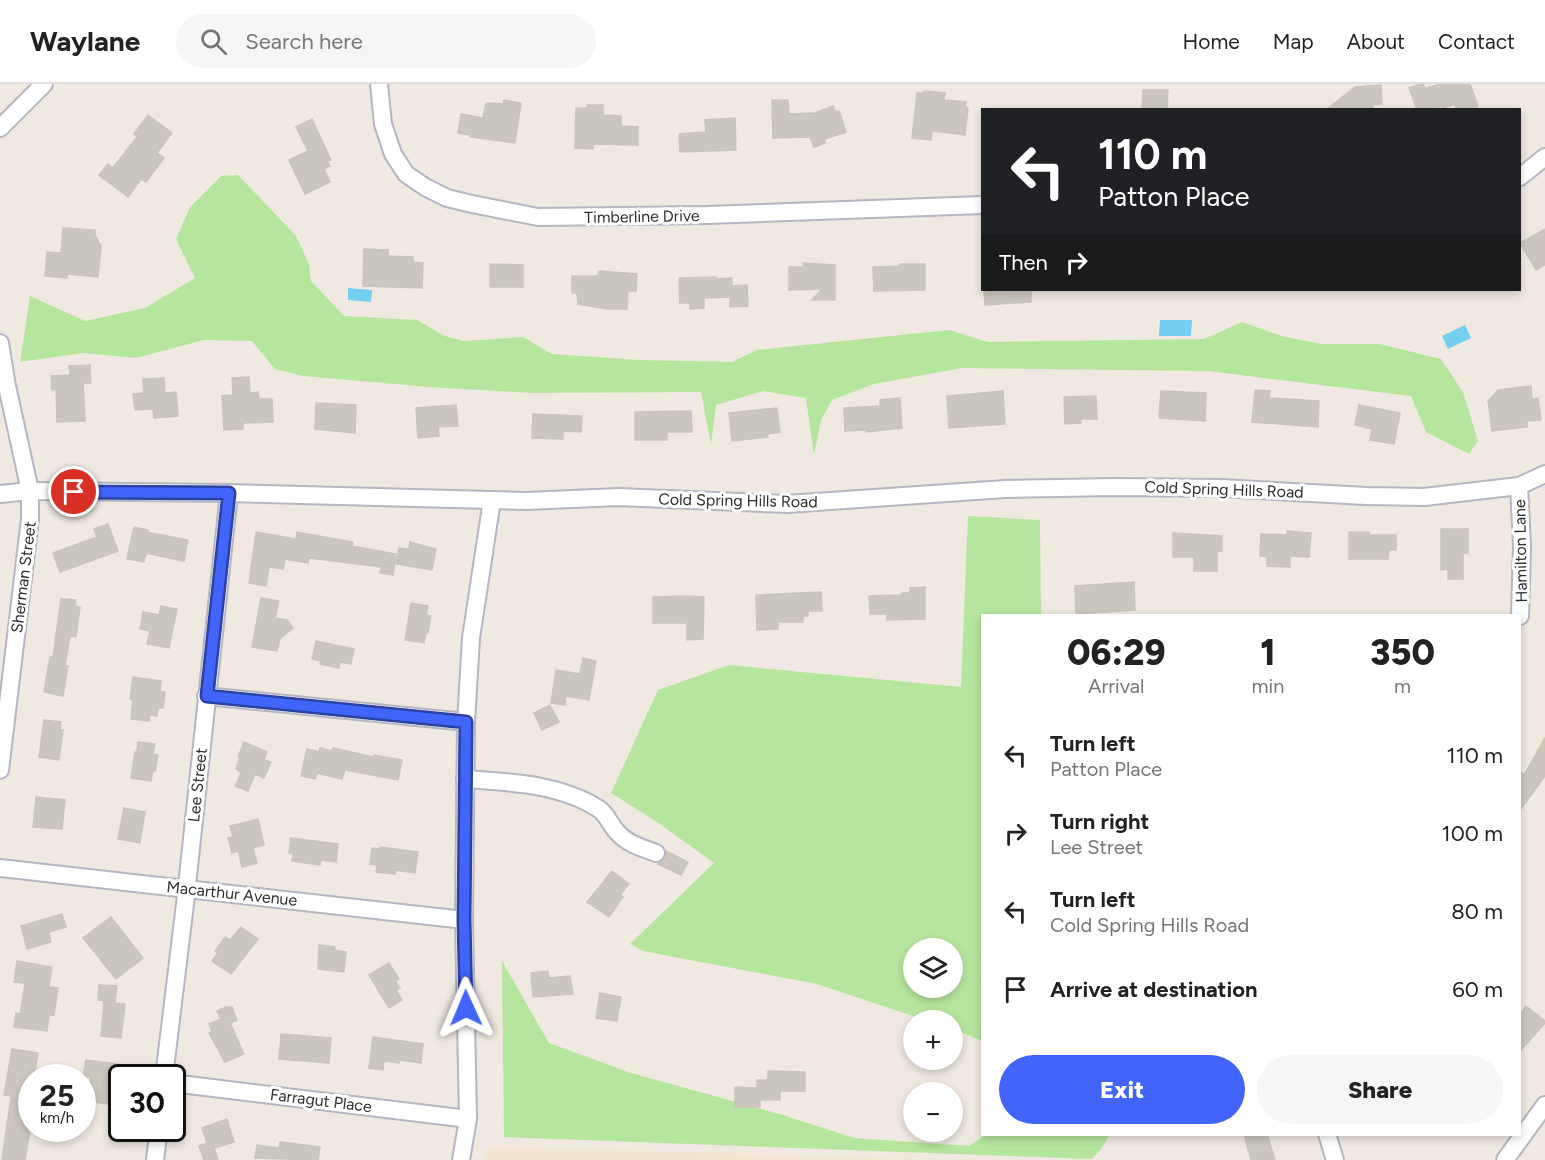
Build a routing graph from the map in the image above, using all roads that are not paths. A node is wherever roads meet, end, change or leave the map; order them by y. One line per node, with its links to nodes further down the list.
1 (44, 84): 3 (street)
2 (379, 84): 6 (street, Timberline Drive)
3 (0, 128)
4 (1545, 157): 5 (street)
5 (1521, 176)
6 (981, 205)
7 (0, 343): 10 (street, Sherman Street)
8 (1545, 474): 9 (street, Cold Spring Hills Road)
9 (1519, 486): 13 (street, Cold Spring Hills Road); 14 (street, Hamilton Lane)
10 (30, 491): 11 (street, Cold Spring Hills Road); 12 (street, Cold Spring Hills Road); 17 (street, Sherman Street)
11 (229, 493): 13 (street, Cold Spring Hills Road); 15 (street, Lee Street)
12 (0, 494)
13 (492, 500): 16 (street)
14 (1520, 614)
15 (207, 696): 16 (street); 21 (street, Lee Street)
16 (466, 722): 18 (street)
17 (0, 770)
18 (465, 779): 19 (street); 22 (street)
19 (656, 853)
20 (0, 868): 21 (street, Macarthur Avenue)
21 (186, 888): 22 (street, Macarthur Avenue); 23 (street, Lee Street)
22 (464, 920): 26 (street)
23 (166, 1064)
24 (186, 1085): 26 (street, Farragut Place)
25 (1545, 1105): 32 (street)
26 (468, 1119): 30 (street)
27 (1328, 1136): 31 (street)
28 (157, 1142): 29 (street)
29 (155, 1160)
30 (461, 1160)
31 (1335, 1160)
32 (1505, 1160)

